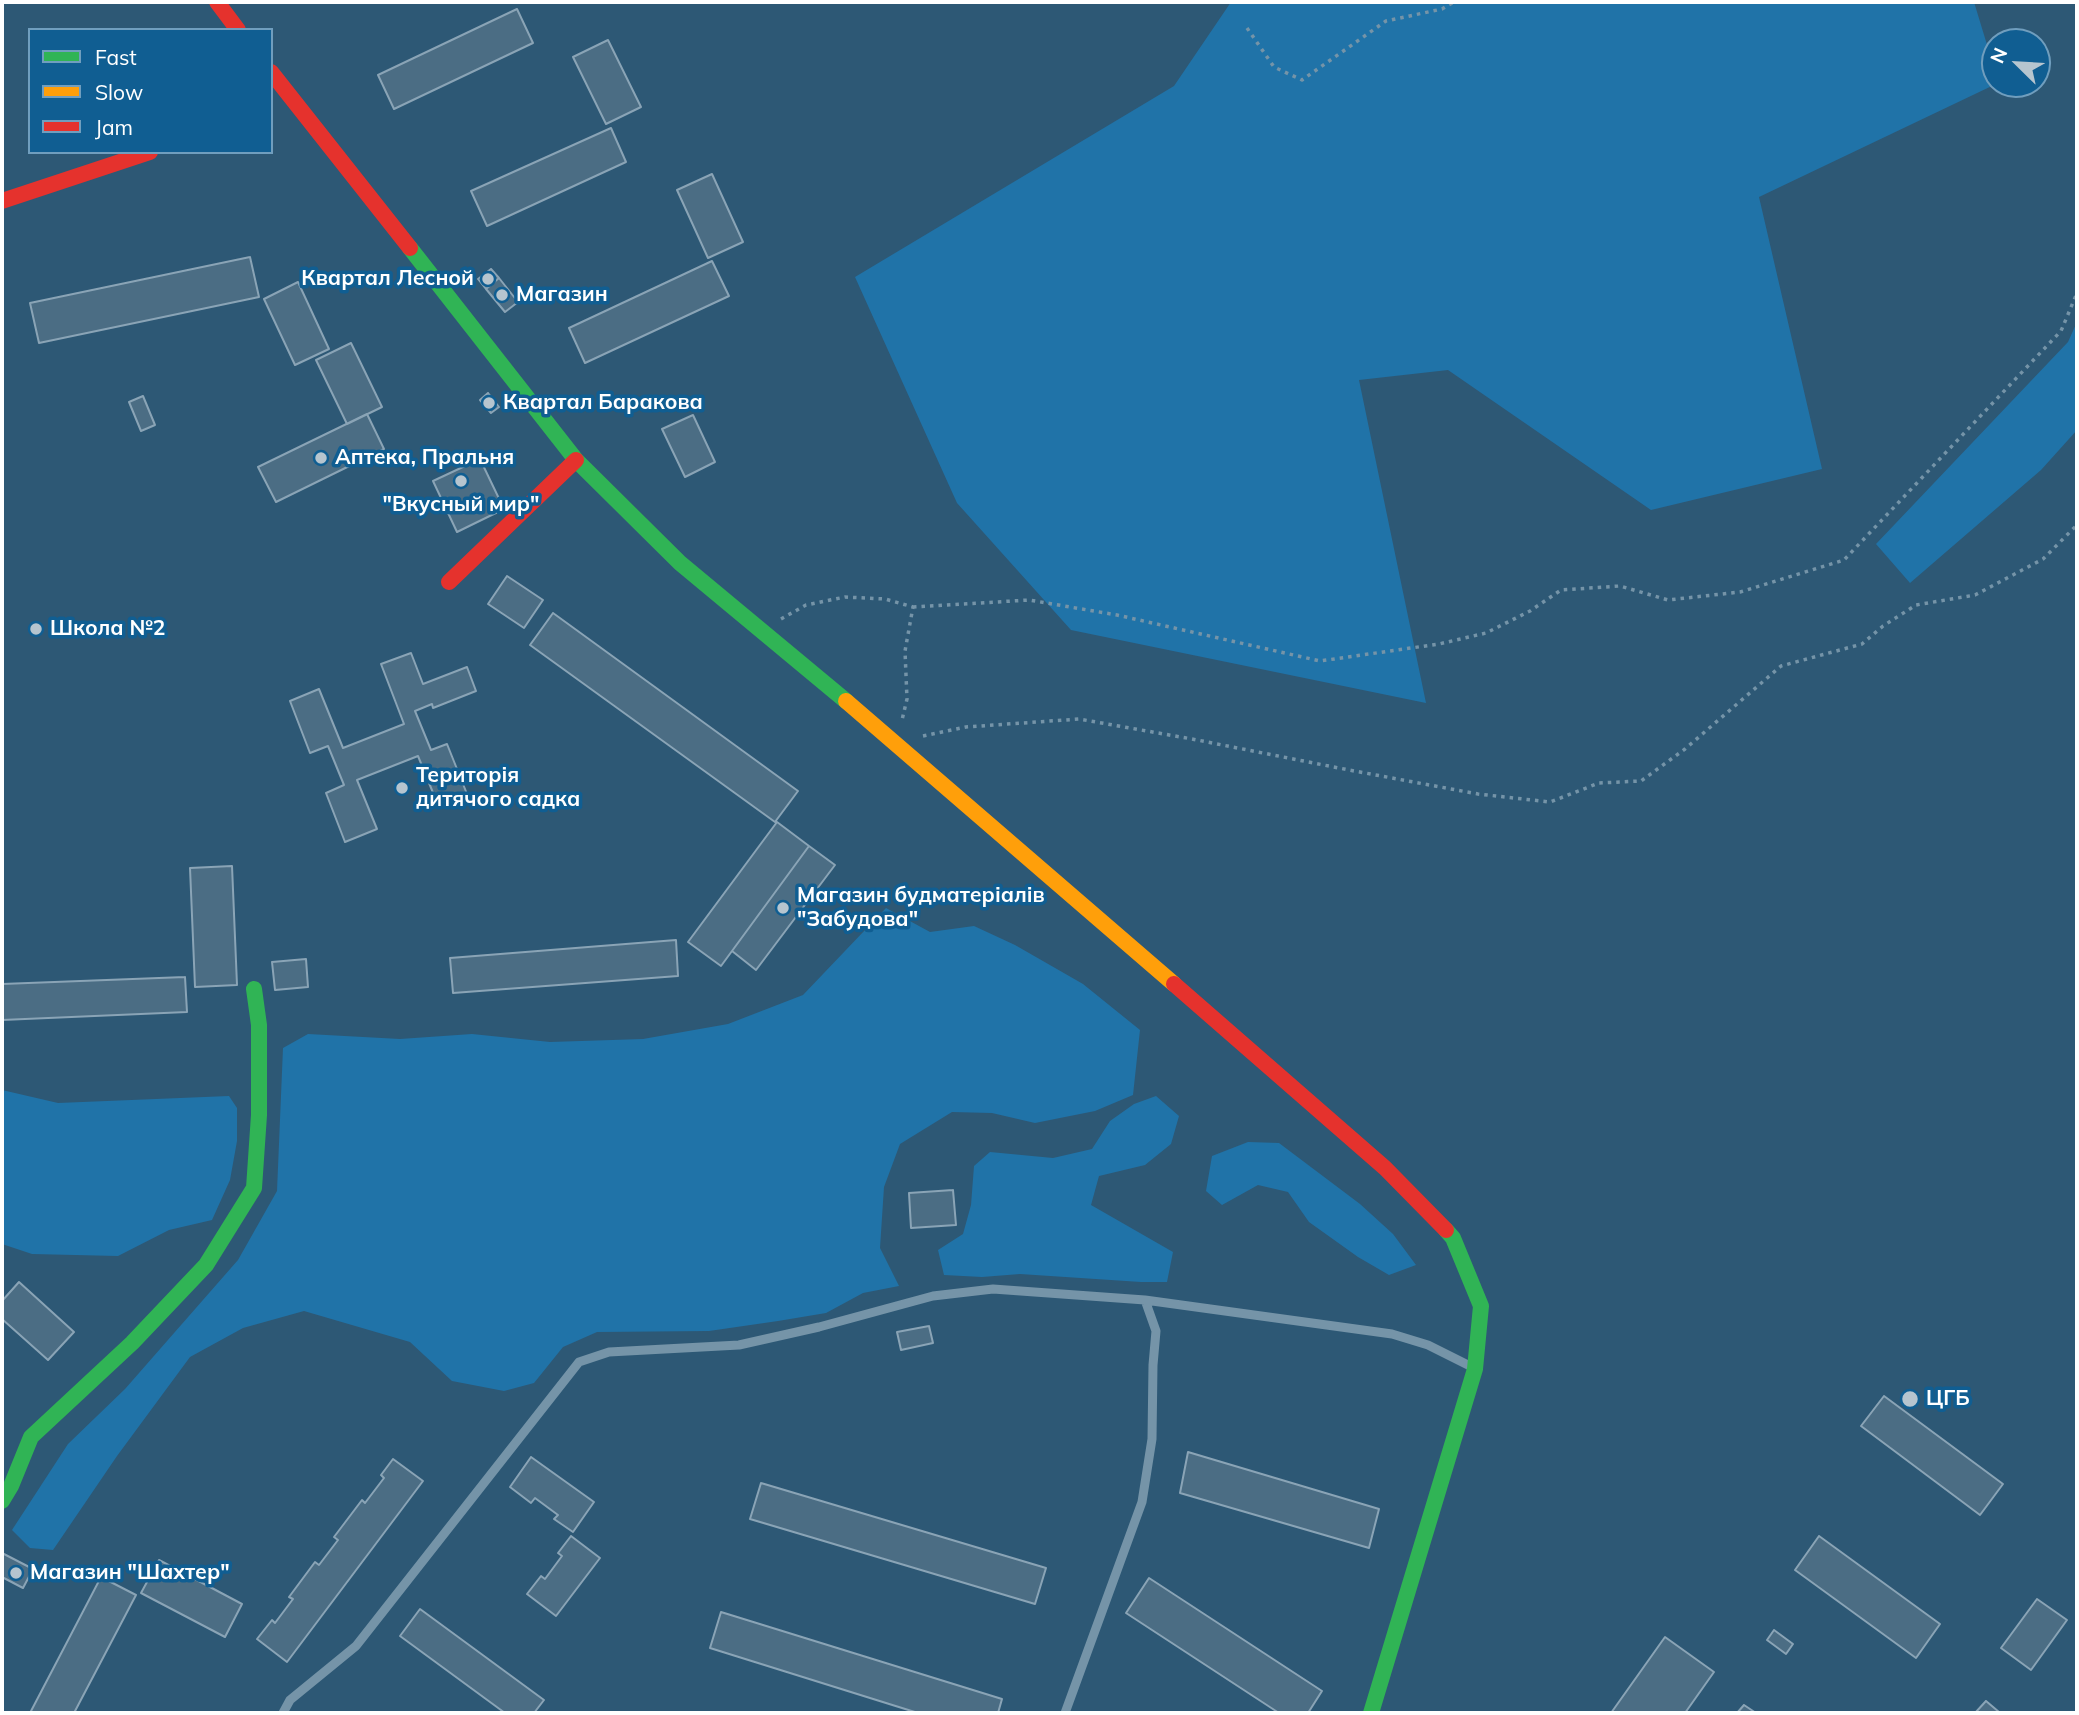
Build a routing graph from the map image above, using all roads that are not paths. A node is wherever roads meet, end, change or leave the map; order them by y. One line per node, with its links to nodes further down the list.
1 (216, 2): 2 (street)
2 (236, 28)
3 (273, 75): 6 (street)
4 (144, 154): 5 (street)
5 (2, 201)
6 (576, 460): 7 (street); 10 (street)
7 (449, 582)
8 (254, 989): 11 (street)
9 (1145, 1300): 10 (lane); 12 (lane); 13 (lane)
10 (1475, 1369): 14 (street)
11 (2, 1501)
12 (283, 1713)
13 (1065, 1713)
14 (1371, 1713)

